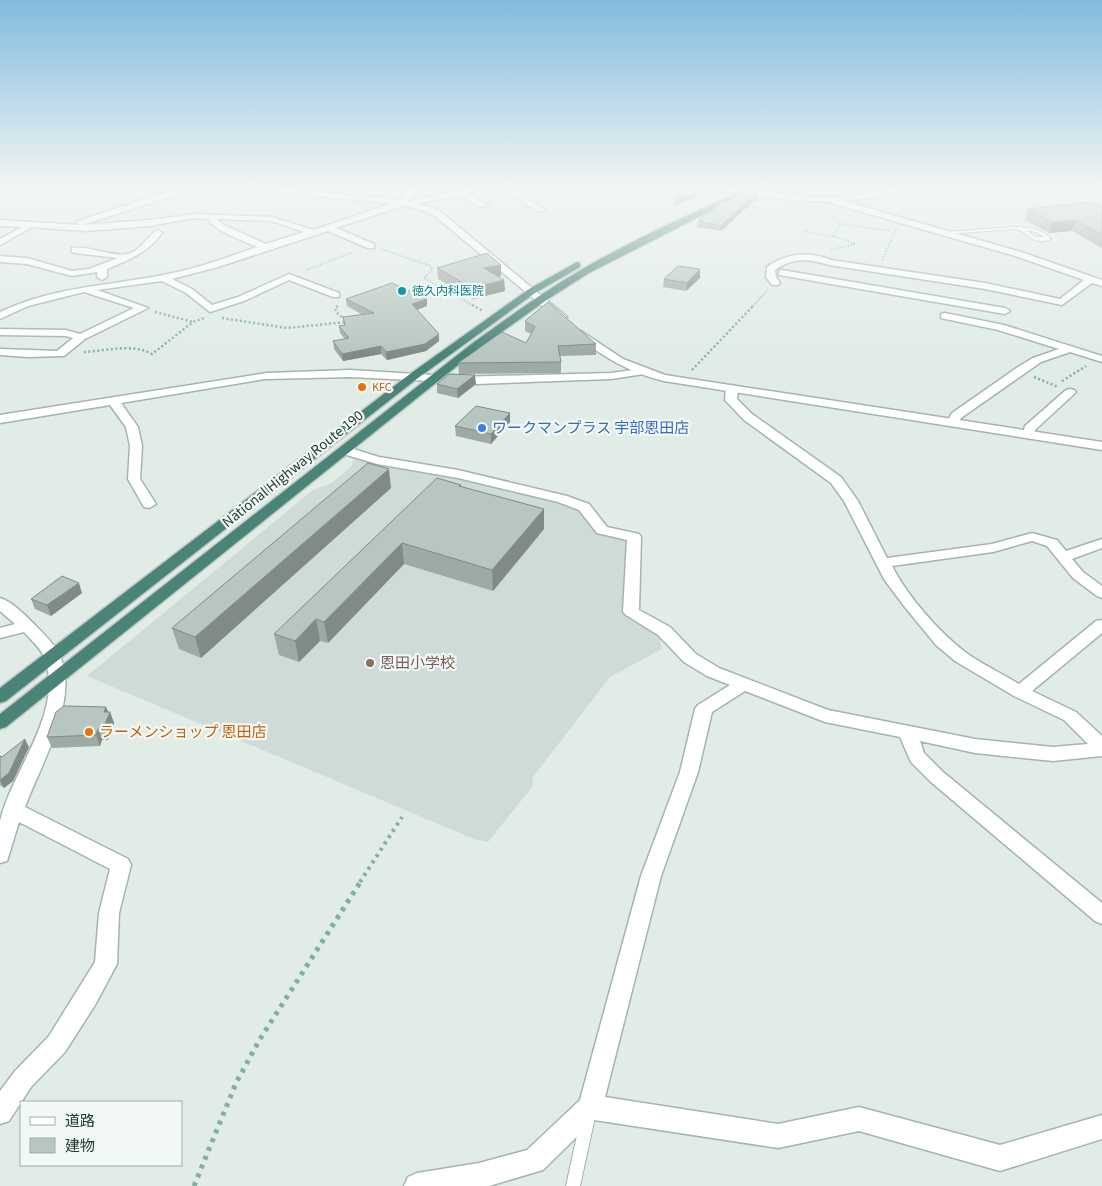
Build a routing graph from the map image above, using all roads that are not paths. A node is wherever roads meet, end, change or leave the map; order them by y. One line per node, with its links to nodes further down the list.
1 (148, 244): 12 (street)
2 (259, 244): 10 (street)
3 (274, 244): 10 (street)
4 (367, 244): 9 (street)
5 (474, 244): 26 (street)
6 (614, 244): 26 (highway, National Highway Route 190)
7 (638, 244): 26 (highway, National Highway Route 190)
8 (985, 244): 18 (street)
9 (371, 246)
10 (265, 247): 17 (street)
11 (75, 250): 12 (street)
12 (129, 257): 14 (street)
13 (0, 259): 14 (street)
14 (102, 268): 21 (street)
15 (880, 270): 19 (street); 22 (street); 24 (street)
16 (782, 273): 22 (street)
17 (163, 278): 21 (street); 25 (street)
18 (1091, 279): 20 (street); 24 (street)
19 (775, 283)
20 (1102, 283)
21 (102, 286): 23 (street)
22 (870, 288): 27 (street)
23 (83, 289): 28 (street); 32 (street)
24 (1011, 292): 27 (street)
25 (336, 295)
26 (536, 296): 36 (street); 37 (highway, National Highway Route 190); 38 (highway, National Highway Route 190)
27 (1005, 311): 30 (street)
28 (0, 316)
29 (945, 316): 30 (street)
30 (1000, 326): 33 (street)
31 (0, 332): 32 (street)
32 (81, 337): 34 (street)
33 (1071, 349): 35 (street); 43 (street)
34 (0, 352)
35 (1098, 362)
36 (640, 372): 38 (street); 39 (street)
37 (414, 376): 38 (street); 41 (street); 56 (highway, National Highway Route 190)
38 (433, 378): 46 (highway, National Highway Route 190)
39 (732, 388): 43 (street); 50 (street)
40 (1070, 392): 44 (street)
41 (113, 400): 42 (street); 47 (street)
42 (0, 418)
43 (953, 422): 44 (street)
44 (1028, 434): 45 (street)
45 (1102, 446)
46 (344, 450): 57 (highway, National Highway Route 190); 58 (street)
47 (149, 504)
48 (1102, 543): 49 (street)
49 (1063, 557): 50 (street); 51 (street)
50 (883, 563): 59 (street)
51 (1102, 593)
52 (0, 603): 54 (street)
53 (1102, 625): 59 (street)
54 (27, 626): 55 (street); 56 (street)
55 (0, 633)
56 (52, 657): 57 (street); 60 (highway, National Highway Route 190)
57 (57, 678): 61 (highway, National Highway Route 190); 64 (street)
58 (744, 684): 62 (street); 67 (street)
59 (1020, 692): 63 (street)
60 (0, 697)
61 (0, 723)
62 (907, 732): 63 (street); 66 (street)
63 (1102, 748)
64 (14, 810): 65 (street); 68 (street)
65 (1, 849)
66 (1102, 915)
67 (590, 1107): 69 (street); 70 (street); 71 (lane)
68 (0, 1112)
69 (1102, 1128)
70 (417, 1186)
71 (573, 1186)

